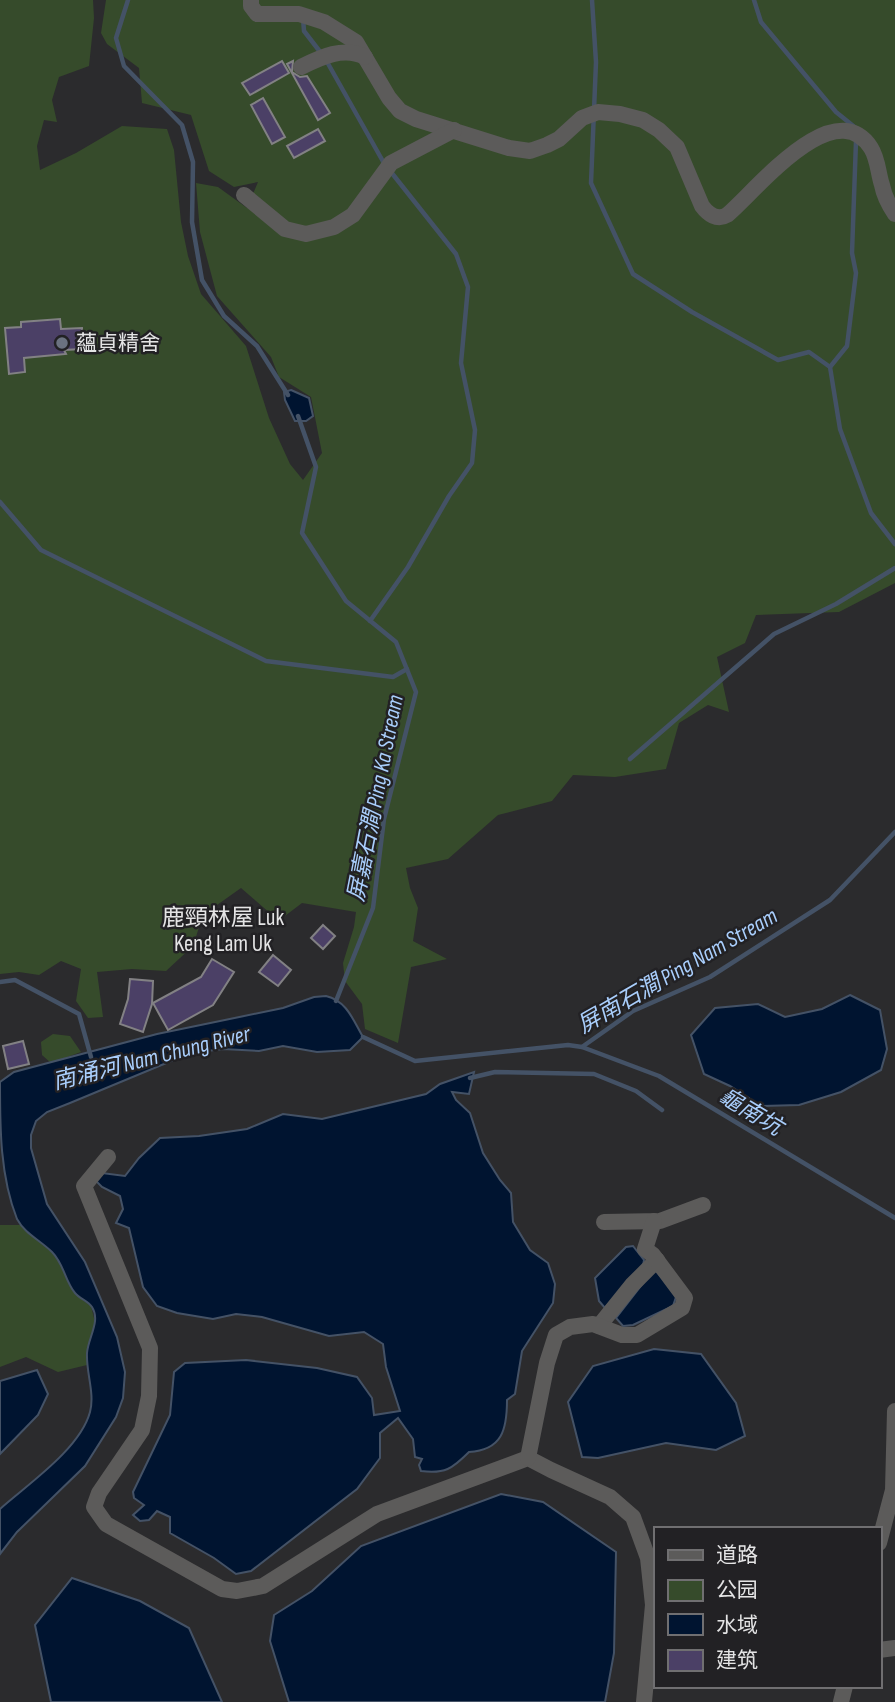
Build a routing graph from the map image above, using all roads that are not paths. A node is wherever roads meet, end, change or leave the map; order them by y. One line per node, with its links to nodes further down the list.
1 (251, 0): 2 (street)
2 (365, 57): 3 (street); 4 (street)
3 (301, 67)
4 (454, 130): 5 (street); 6 (street)
5 (244, 195)
6 (895, 215)
7 (108, 1157): 14 (street)
8 (703, 1205): 9 (street)
9 (654, 1221): 10 (street); 11 (street)
10 (604, 1222)
11 (657, 1260): 12 (street); 12 (street)
12 (600, 1326): 14 (street)
13 (895, 1411): 15 (street)
14 (528, 1458): 16 (street)
15 (881, 1535)
16 (644, 1702)

